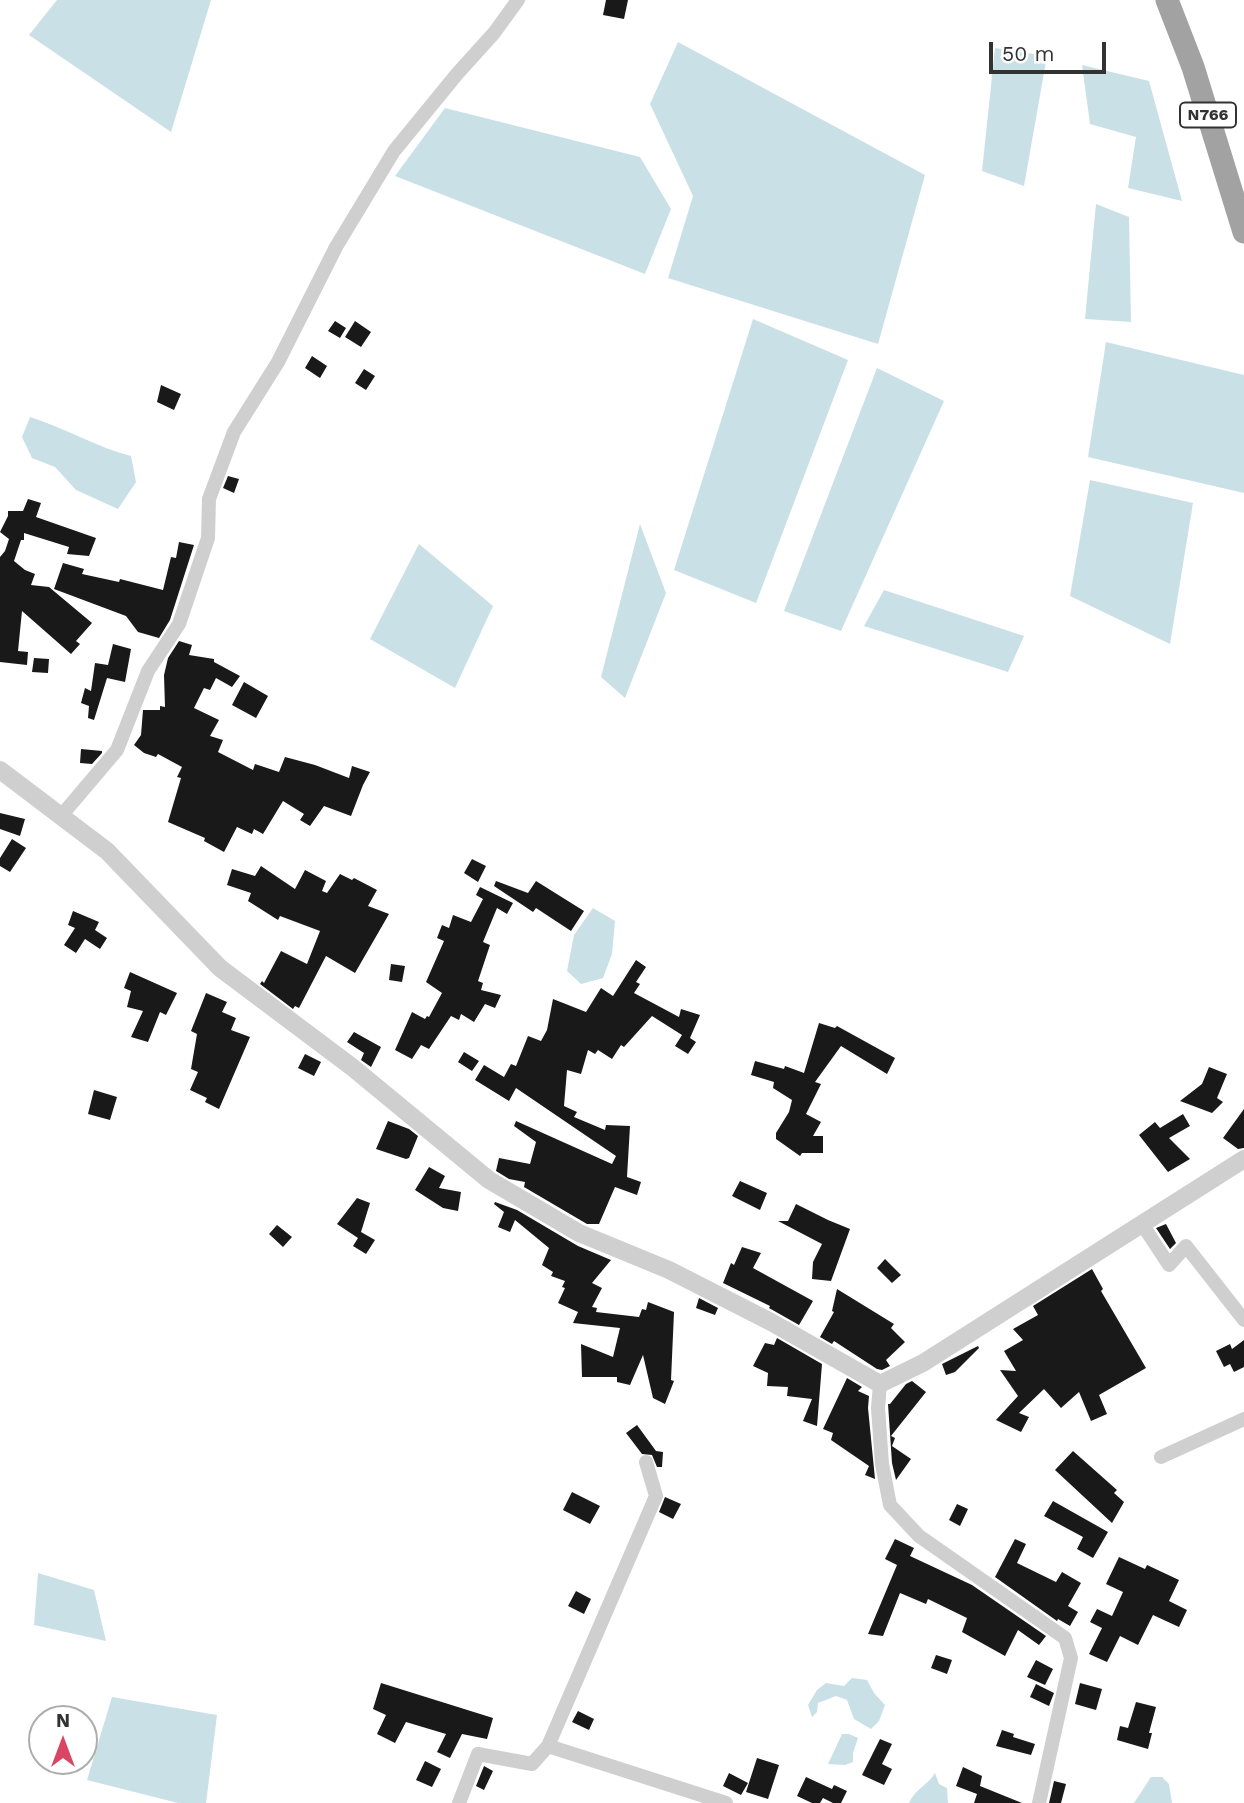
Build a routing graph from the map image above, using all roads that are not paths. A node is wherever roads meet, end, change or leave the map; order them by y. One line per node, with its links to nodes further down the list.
1 (518, 0): 5 (street)
2 (1167, 0): 3 (highway, N766)
3 (1244, 232)
4 (0, 770): 5 (street)
5 (61, 816): 9 (street)
6 (1244, 1159): 7 (street)
7 (1142, 1224): 8 (street); 9 (street)
8 (1244, 1320)
9 (880, 1384): 16 (street)
10 (1244, 1419): 11 (street)
11 (1160, 1457)
12 (646, 1462): 13 (street)
13 (548, 1746): 14 (street); 15 (street)
14 (459, 1803)
15 (726, 1803)
16 (1039, 1803)

